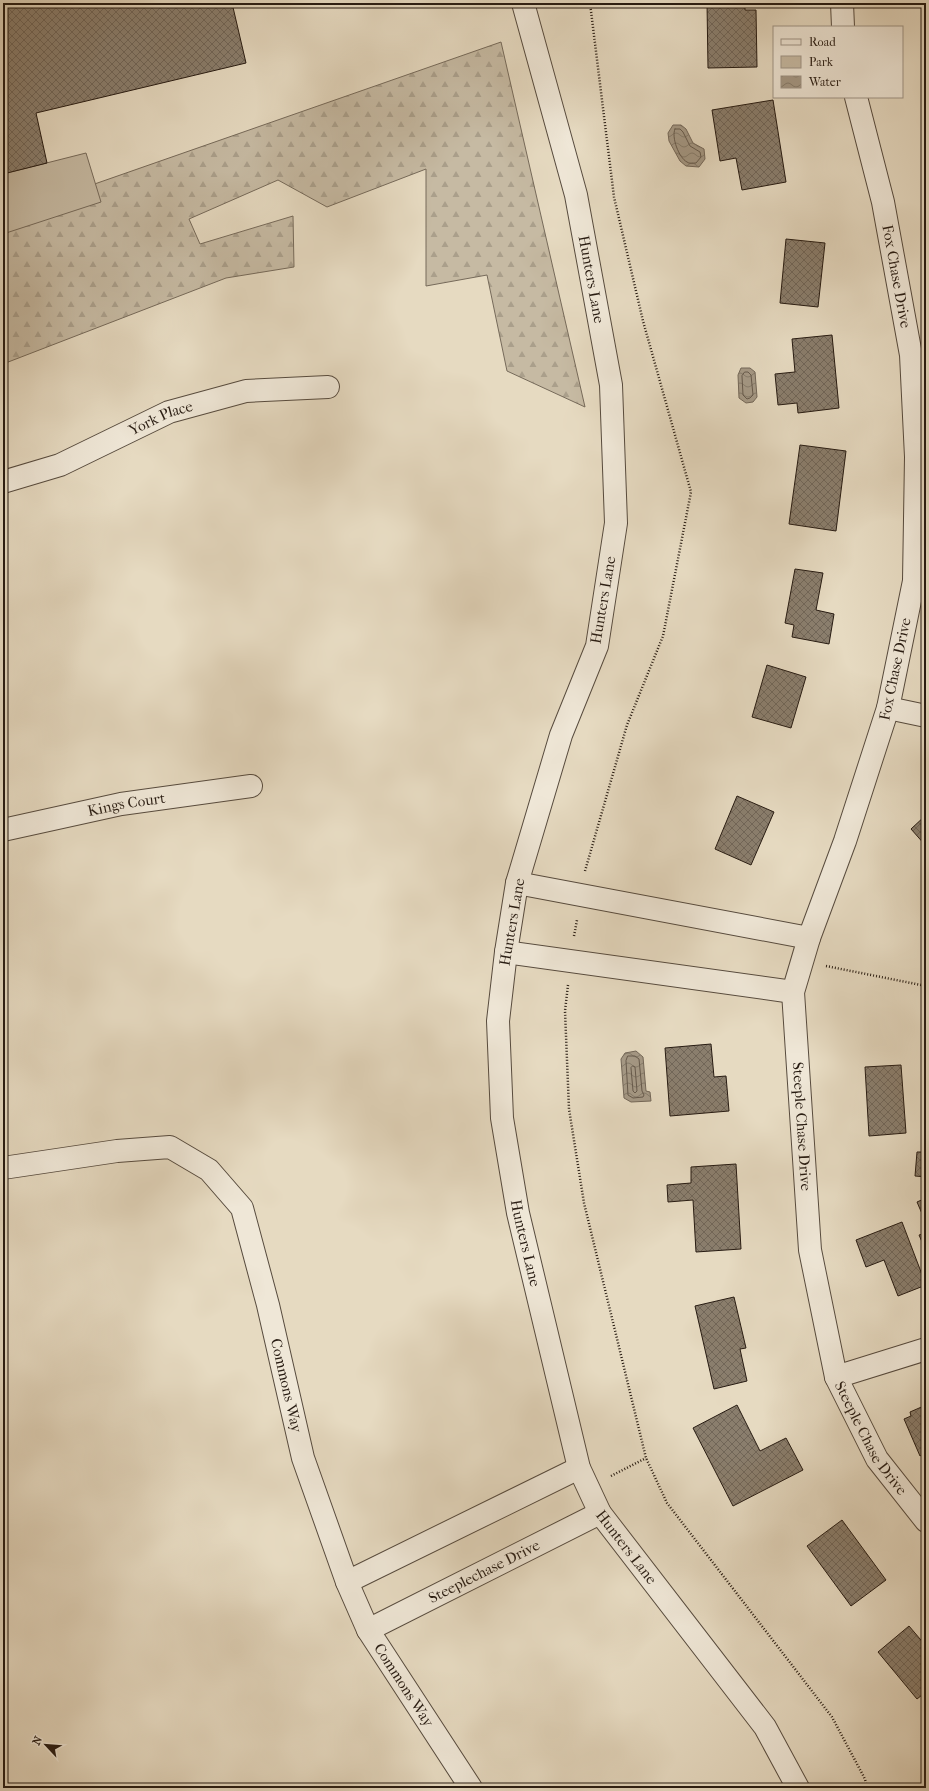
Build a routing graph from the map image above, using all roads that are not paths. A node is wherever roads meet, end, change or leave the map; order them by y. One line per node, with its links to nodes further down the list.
1 (523, 3): 11 (street, Hunters Lane)
2 (842, 3): 3 (street)
3 (843, 26)
4 (856, 98): 7 (street, Fox Chase Drive)
5 (328, 387): 6 (street, York Place)
6 (3, 482)
7 (888, 708): 8 (street); 12 (street, Fox Chase Drive)
8 (926, 716)
9 (251, 786): 10 (street, Kings Court)
10 (3, 830)
11 (517, 883): 12 (street); 13 (street, Hunters Lane)
12 (810, 938): 14 (street, Fox Chase Drive)
13 (506, 952): 14 (street); 18 (street, Hunters Lane)
14 (794, 992): 17 (street, Steeple Chase Drive)
15 (3, 1168): 21 (street, Commons Way)
16 (926, 1349): 17 (street)
17 (836, 1377): 20 (street, Steeple Chase Drive)
18 (579, 1468): 19 (street, Hunters Lane); 21 (street)
19 (600, 1513): 22 (street, Steeplechase Drive); 24 (street, Hunters Lane)
20 (926, 1521)
21 (347, 1582): 22 (street, Commons Way)
22 (368, 1630): 23 (street, Commons Way)
23 (471, 1788)
24 (798, 1788)

